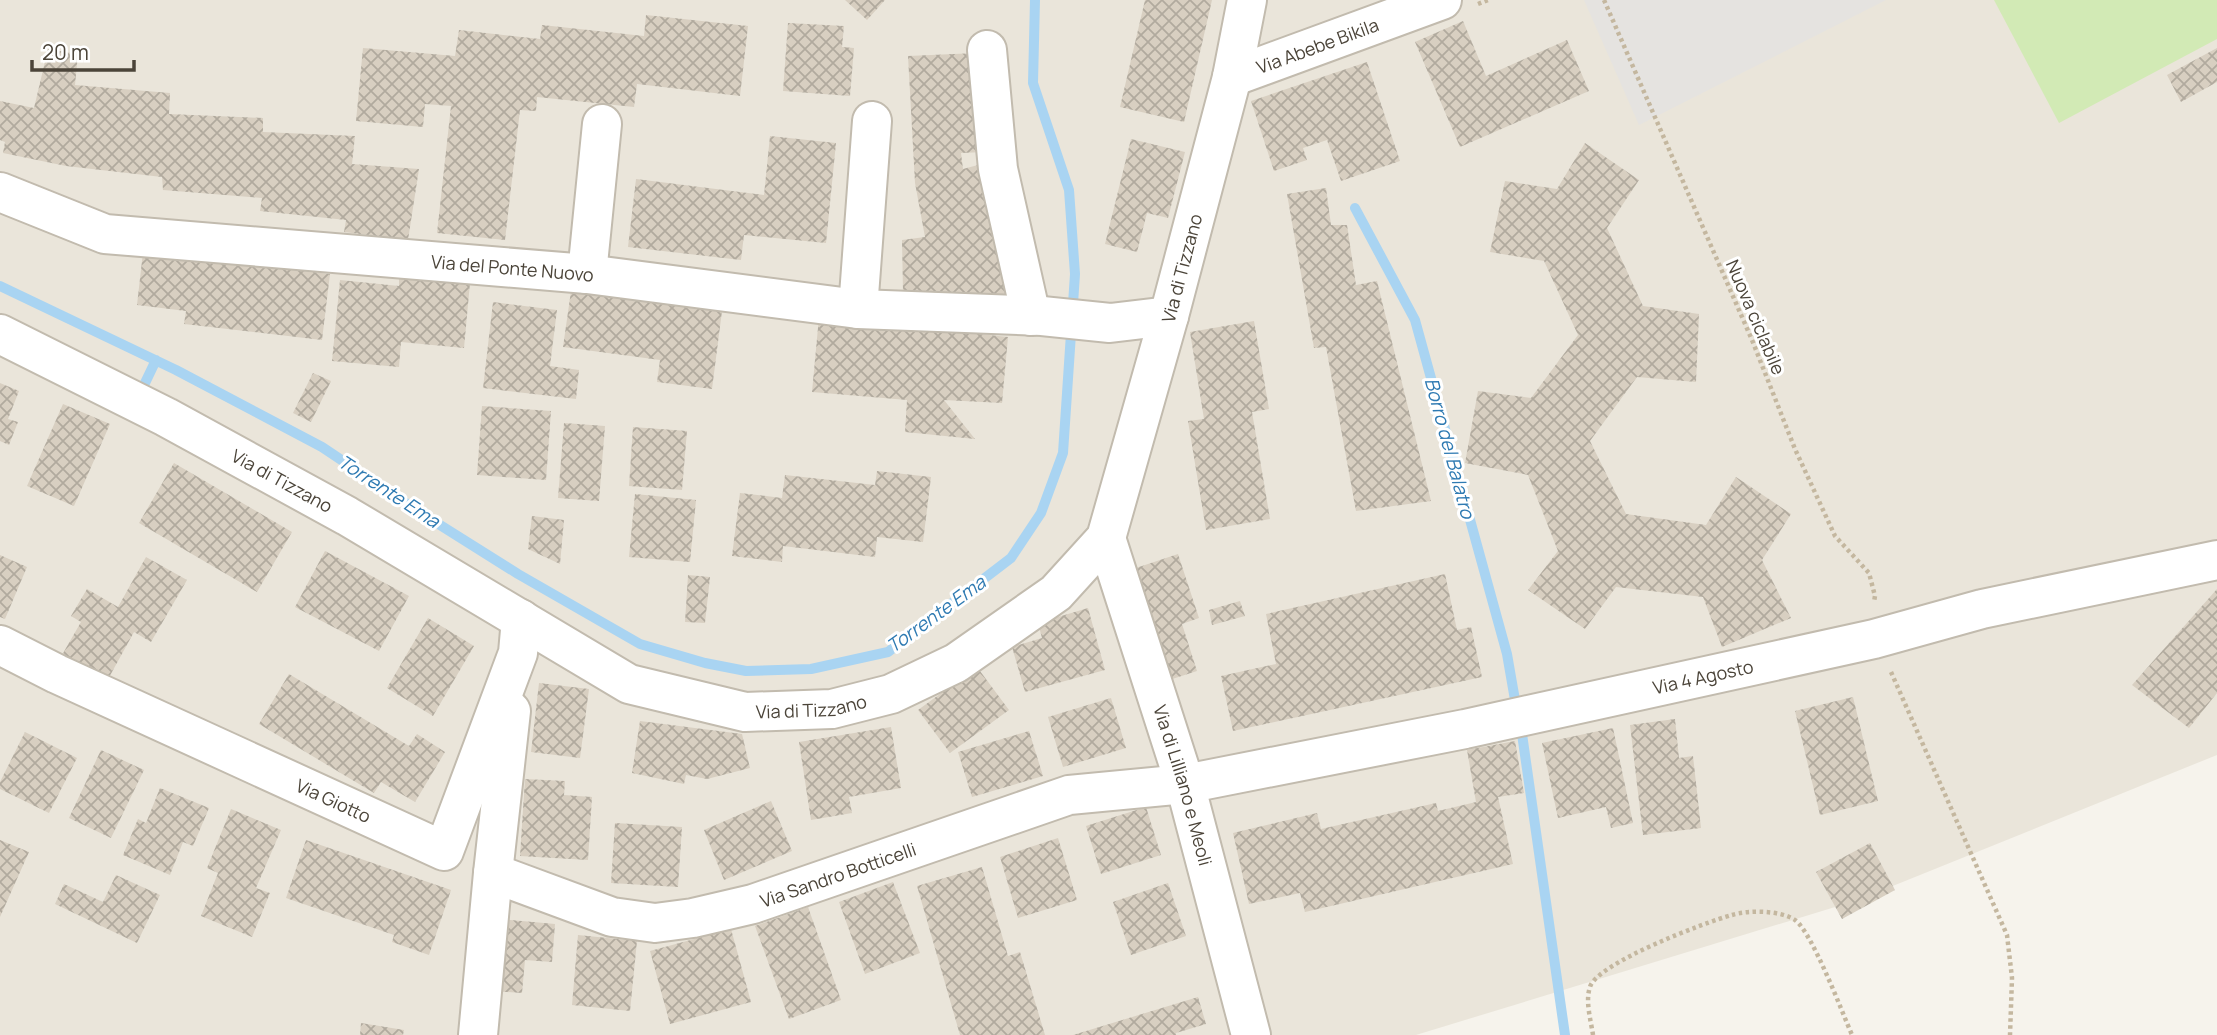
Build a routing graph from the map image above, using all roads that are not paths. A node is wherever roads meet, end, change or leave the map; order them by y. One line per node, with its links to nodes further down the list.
1 (1247, 0): 4 (street, Via di Tizzano)
2 (1459, 2): 4 (street, Via Abebe Bikila)
3 (987, 50): 10 (street)
4 (1232, 77): 11 (street, Via di Tizzano)
5 (872, 121): 9 (street)
6 (602, 124): 8 (street)
7 (0, 192): 8 (street, Via del Ponte Nuovo)
8 (587, 274): 9 (street, Via del Ponte Nuovo)
9 (858, 309): 10 (street, Via del Ponte Nuovo)
10 (1037, 316): 11 (street, Via del Ponte Nuovo)
11 (1169, 316): 13 (street, Via di Tizzano)
12 (0, 334): 15 (street, Via di Tizzano)
13 (1106, 538): 15 (street, Via di Tizzano); 17 (street, Via di Lilliano e Meoli)
14 (2217, 559): 17 (street, Via 4 Agosto)
15 (519, 636): 16 (street, Via Giotto); 18 (street)
16 (0, 645)
17 (1185, 784): 18 (street, Via Sandro Botticelli); 20 (street, Via di Lilliano e Meoli)
18 (493, 873): 19 (street)
19 (478, 1035)
20 (1251, 1035)

